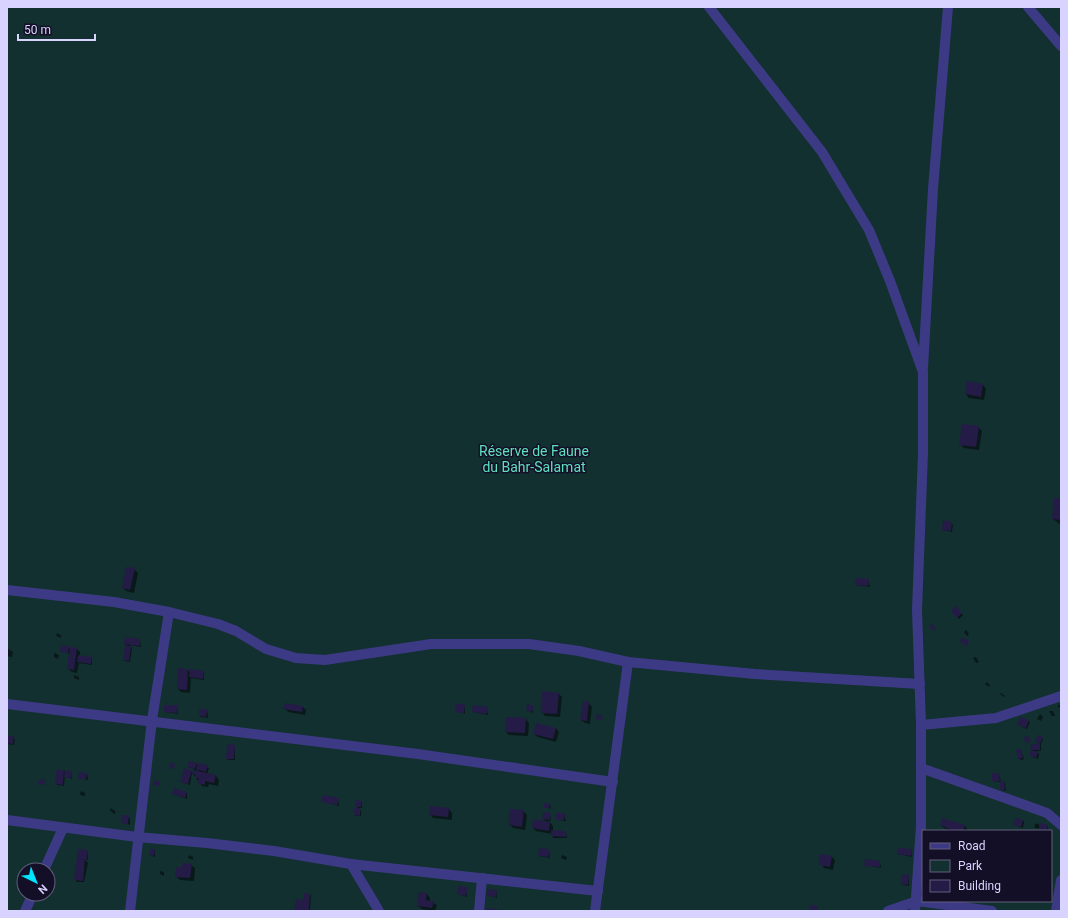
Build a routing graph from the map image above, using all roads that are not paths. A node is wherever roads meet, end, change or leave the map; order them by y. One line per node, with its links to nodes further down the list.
1 (709, 7): 5 (street)
2 (948, 7): 5 (street)
3 (1028, 7): 4 (street)
4 (1061, 46)
5 (923, 372): 9 (street)
6 (7, 590): 7 (street)
7 (169, 612): 8 (street); 12 (street)
8 (628, 662): 9 (street); 15 (street)
9 (920, 684): 13 (street)
10 (1061, 696): 13 (street)
11 (7, 704): 12 (street)
12 (152, 720): 15 (street); 19 (street)
13 (921, 725): 14 (street)
14 (921, 768): 17 (street); 25 (street)
15 (613, 782): 24 (street)
16 (7, 820): 18 (street)
17 (1061, 825)
18 (63, 828): 19 (street); 20 (street)
19 (137, 838): 21 (street); 26 (street)
20 (48, 862)
21 (351, 864): 22 (street); 27 (street)
22 (482, 878): 24 (street); 28 (street)
23 (1061, 880): 32 (street)
24 (598, 891): 29 (street)
25 (916, 906): 30 (street); 31 (street)
26 (130, 911)
27 (379, 911)
28 (478, 911)
29 (595, 911)
30 (888, 911)
31 (992, 911)
32 (1056, 911)

